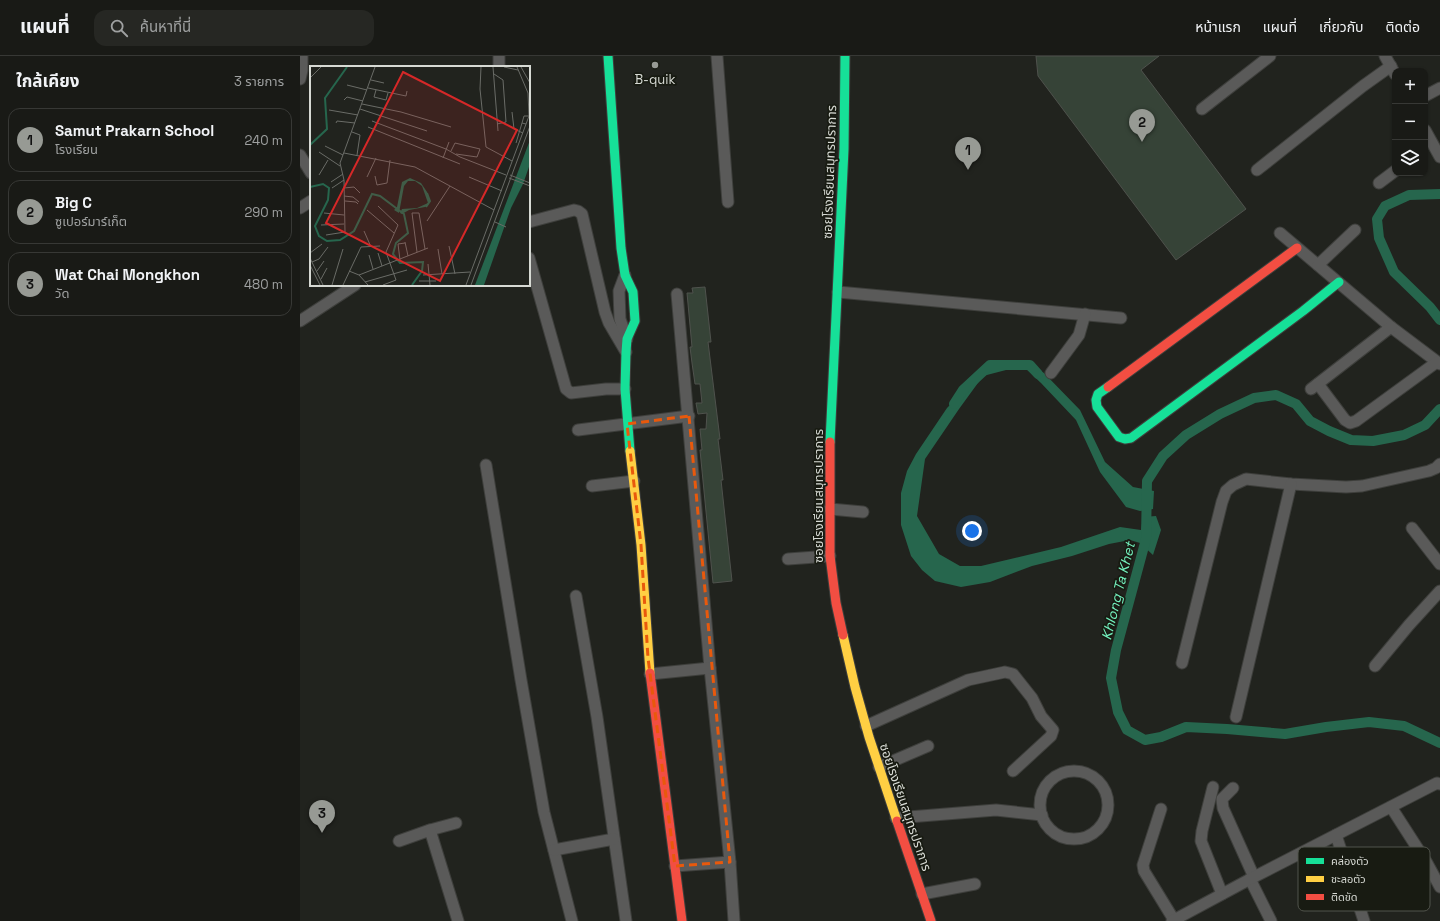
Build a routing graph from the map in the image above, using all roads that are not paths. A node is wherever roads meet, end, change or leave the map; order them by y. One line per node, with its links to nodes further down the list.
1 (302, 56): 9 (street)
2 (608, 56): 30 (street)
3 (717, 56): 21 (street)
4 (845, 56): 33 (street, ซอยโรงเรียนสมุทรปราการ)
5 (1270, 56): 12 (street)
6 (1385, 56): 7 (street)
7 (1392, 68)
8 (1392, 71): 17 (street)
9 (300, 79)
10 (1440, 88): 11 (street)
11 (1428, 94)
12 (1202, 109)
13 (1428, 136): 14 (street)
14 (1433, 145): 16 (street)
15 (300, 155): 18 (street)
16 (1440, 157)
17 (1257, 170)
18 (310, 171)
19 (1392, 173): 20 (street)
20 (1379, 183)
21 (728, 202)
22 (310, 203): 23 (street)
23 (300, 208)
24 (530, 222): 40 (street)
25 (1355, 230): 29 (street)
26 (1280, 233): 27 (street)
27 (1297, 248): 29 (street); 31 (street)
28 (530, 262): 43 (street)
29 (1318, 265): 31 (street)
30 (625, 275): 39 (street)
31 (1339, 282): 38 (street)
32 (353, 286): 37 (street)
33 (838, 292): 35 (street); 52 (street, ซอยโรงเรียนสมุทรปราการ)
34 (677, 294): 44 (street)
35 (1085, 314): 36 (street); 42 (street)
36 (1121, 318)
37 (300, 321)
38 (1391, 326): 41 (street); 41 (street)
39 (627, 338): 40 (street)
40 (626, 352): 43 (street)
41 (1438, 363)
42 (1051, 373)
43 (625, 389): 45 (street)
44 (688, 416): 45 (street); 62 (street)
45 (627, 424): 46 (street); 49 (street)
46 (578, 430)
47 (1440, 464): 50 (street)
48 (486, 465): 84 (street)
49 (634, 481): 51 (street); 63 (street)
50 (1291, 484): 60 (street); 64 (street)
51 (592, 486)
52 (830, 509): 53 (street); 55 (street, ซอยโรงเรียนสมุทรปราการ)
53 (863, 512)
54 (1412, 528): 57 (street)
55 (830, 556): 56 (street); 65 (street, ซอยโรงเรียนสมุทรปราการ)
56 (788, 559)
57 (1440, 564)
58 (1440, 591): 61 (street)
59 (576, 596): 79 (street)
60 (1182, 663)
61 (1375, 666)
62 (710, 668): 63 (street); 86 (street)
63 (650, 674): 87 (street)
64 (1236, 717)
65 (866, 726): 67 (street, ซอยโรงเรียนสมุทรปราการ); 68 (street)
66 (928, 746): 67 (street)
67 (879, 767): 75 (street, ซอยโรงเรียนสมุทรปราการ)
68 (1013, 771)
69 (1440, 784): 72 (street)
70 (1213, 787): 93 (street)
71 (1233, 788): 89 (street)
72 (1391, 807): 78 (street); 83 (street)
73 (1161, 809): 95 (street)
74 (1042, 815): 74 (street); 75 (street)
75 (896, 818): 92 (street, ซอยโรงเรียนสมุทรปราการ)
76 (456, 823): 77 (street)
77 (430, 830): 80 (street); 96 (street)
78 (1336, 836): 81 (street); 82 (street)
79 (614, 839): 84 (street); 98 (street)
80 (399, 841)
81 (1314, 847)
82 (1340, 847)
83 (1417, 847)
84 (554, 850): 97 (street)
85 (1298, 855): 89 (street)
86 (730, 862): 87 (street); 100 (street)
87 (675, 866): 99 (street)
88 (1430, 869): 91 (street)
89 (1252, 878): 93 (street); 102 (street)
90 (975, 884): 92 (street)
91 (1440, 887)
92 (922, 894): 101 (street, ซอยโรงเรียนสมุทรปราการ)
93 (1222, 894): 95 (street)
94 (1361, 911): 103 (street)
95 (1173, 920)
96 (458, 921)
97 (572, 921)
98 (626, 921)
99 (682, 921)
100 (734, 921)
101 (931, 921)
102 (1271, 921)
103 (1364, 921)

